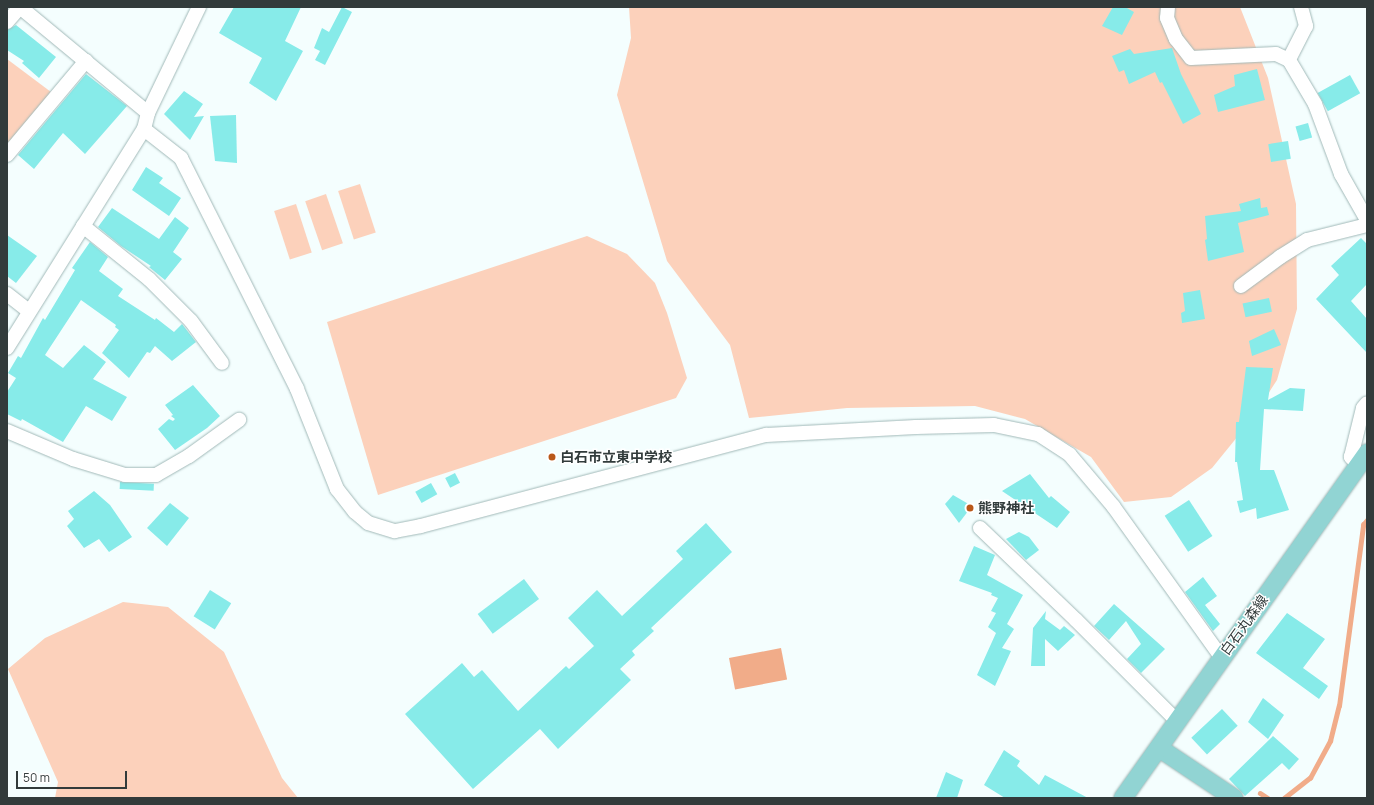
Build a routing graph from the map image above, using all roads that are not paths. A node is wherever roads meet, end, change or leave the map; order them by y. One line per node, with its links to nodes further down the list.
1 (20, 7): 5 (street); 7 (street)
2 (1168, 7): 6 (street)
3 (1302, 7): 6 (street)
4 (193, 10): 8 (street)
5 (7, 22)
6 (1289, 60): 11 (street)
7 (86, 62): 8 (street); 10 (street)
8 (148, 113): 9 (street)
9 (144, 129): 13 (street); 24 (street)
10 (7, 155)
11 (1367, 220)
12 (1367, 225): 14 (street)
13 (83, 226): 16 (street); 18 (street)
14 (1242, 286)
15 (7, 294): 16 (street)
16 (29, 311): 17 (street)
17 (7, 348)
18 (222, 363)
19 (1367, 403): 22 (street)
20 (238, 420): 21 (street)
21 (7, 431)
22 (1363, 459): 24 (main road, 白石丸森線)
23 (980, 528): 25 (street)
24 (1221, 657): 25 (main road, 白石丸森線)
25 (1177, 721): 26 (main road, 白石丸森線)
26 (1159, 748): 27 (main road, 白石丸森線); 28 (main road)
27 (1123, 798)
28 (1234, 798)

